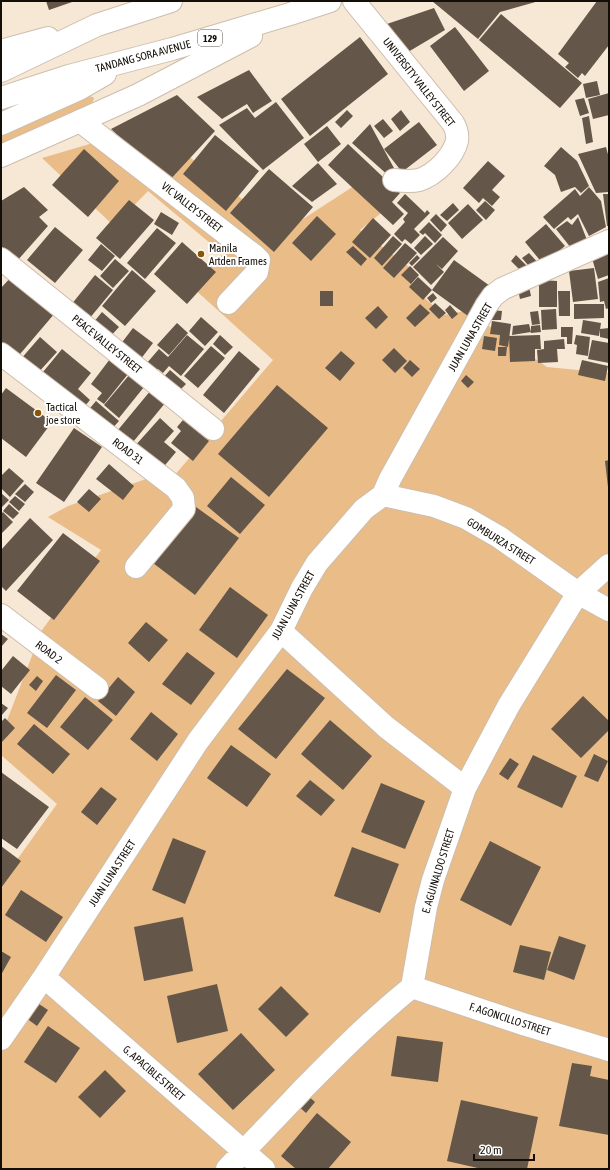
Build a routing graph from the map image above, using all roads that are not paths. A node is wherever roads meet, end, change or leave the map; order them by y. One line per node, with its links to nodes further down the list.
1 (171, 1): 5 (street)
2 (330, 1): 4 (street, TANDANG SORA AVENUE / 129)
3 (354, 1): 13 (street, UNIVERSITY VALLEY STREET)
4 (290, 14): 7 (street, TANDANG SORA AVENUE / 129); 10 (street)
5 (97, 25): 6 (street); 8 (street)
6 (1, 51)
7 (129, 60): 9 (street, TANDANG SORA AVENUE / 129); 11 (street)
8 (1, 70)
9 (1, 98)
10 (80, 120): 12 (street); 16 (street, VIC VALLEY STREET)
11 (1, 124)
12 (1, 156)
13 (394, 180)
14 (609, 241): 19 (street, JUAN LUNA STREET)
15 (1, 259): 18 (street, PEACE VALLEY STREET)
16 (228, 303)
17 (1, 354): 21 (street, ROAD 31)
18 (213, 429)
19 (382, 496): 22 (street, GOMBURZA STREET); 25 (street, JUAN LUNA STREET)
20 (609, 565): 22 (street, E. AGUINALDO STREET)
21 (136, 567)
22 (578, 593): 23 (street, GOMBURZA STREET); 27 (street, E. AGUINALDO STREET)
23 (609, 610)
24 (1, 615): 26 (street, ROAD 2)
25 (281, 630): 27 (street); 28 (street, JUAN LUNA STREET)
26 (96, 688)
27 (465, 788): 29 (street, E. AGUINALDO STREET)
28 (44, 977): 30 (street, JUAN LUNA STREET); 32 (street, G. APACIBLE STREET)
29 (412, 987): 31 (street, F. AGONCILLO STREET); 32 (street)
30 (1, 1039)
31 (609, 1050)
32 (244, 1151): 33 (street); 34 (street, G. APACIBLE STREET)
33 (227, 1169)
34 (264, 1169)

